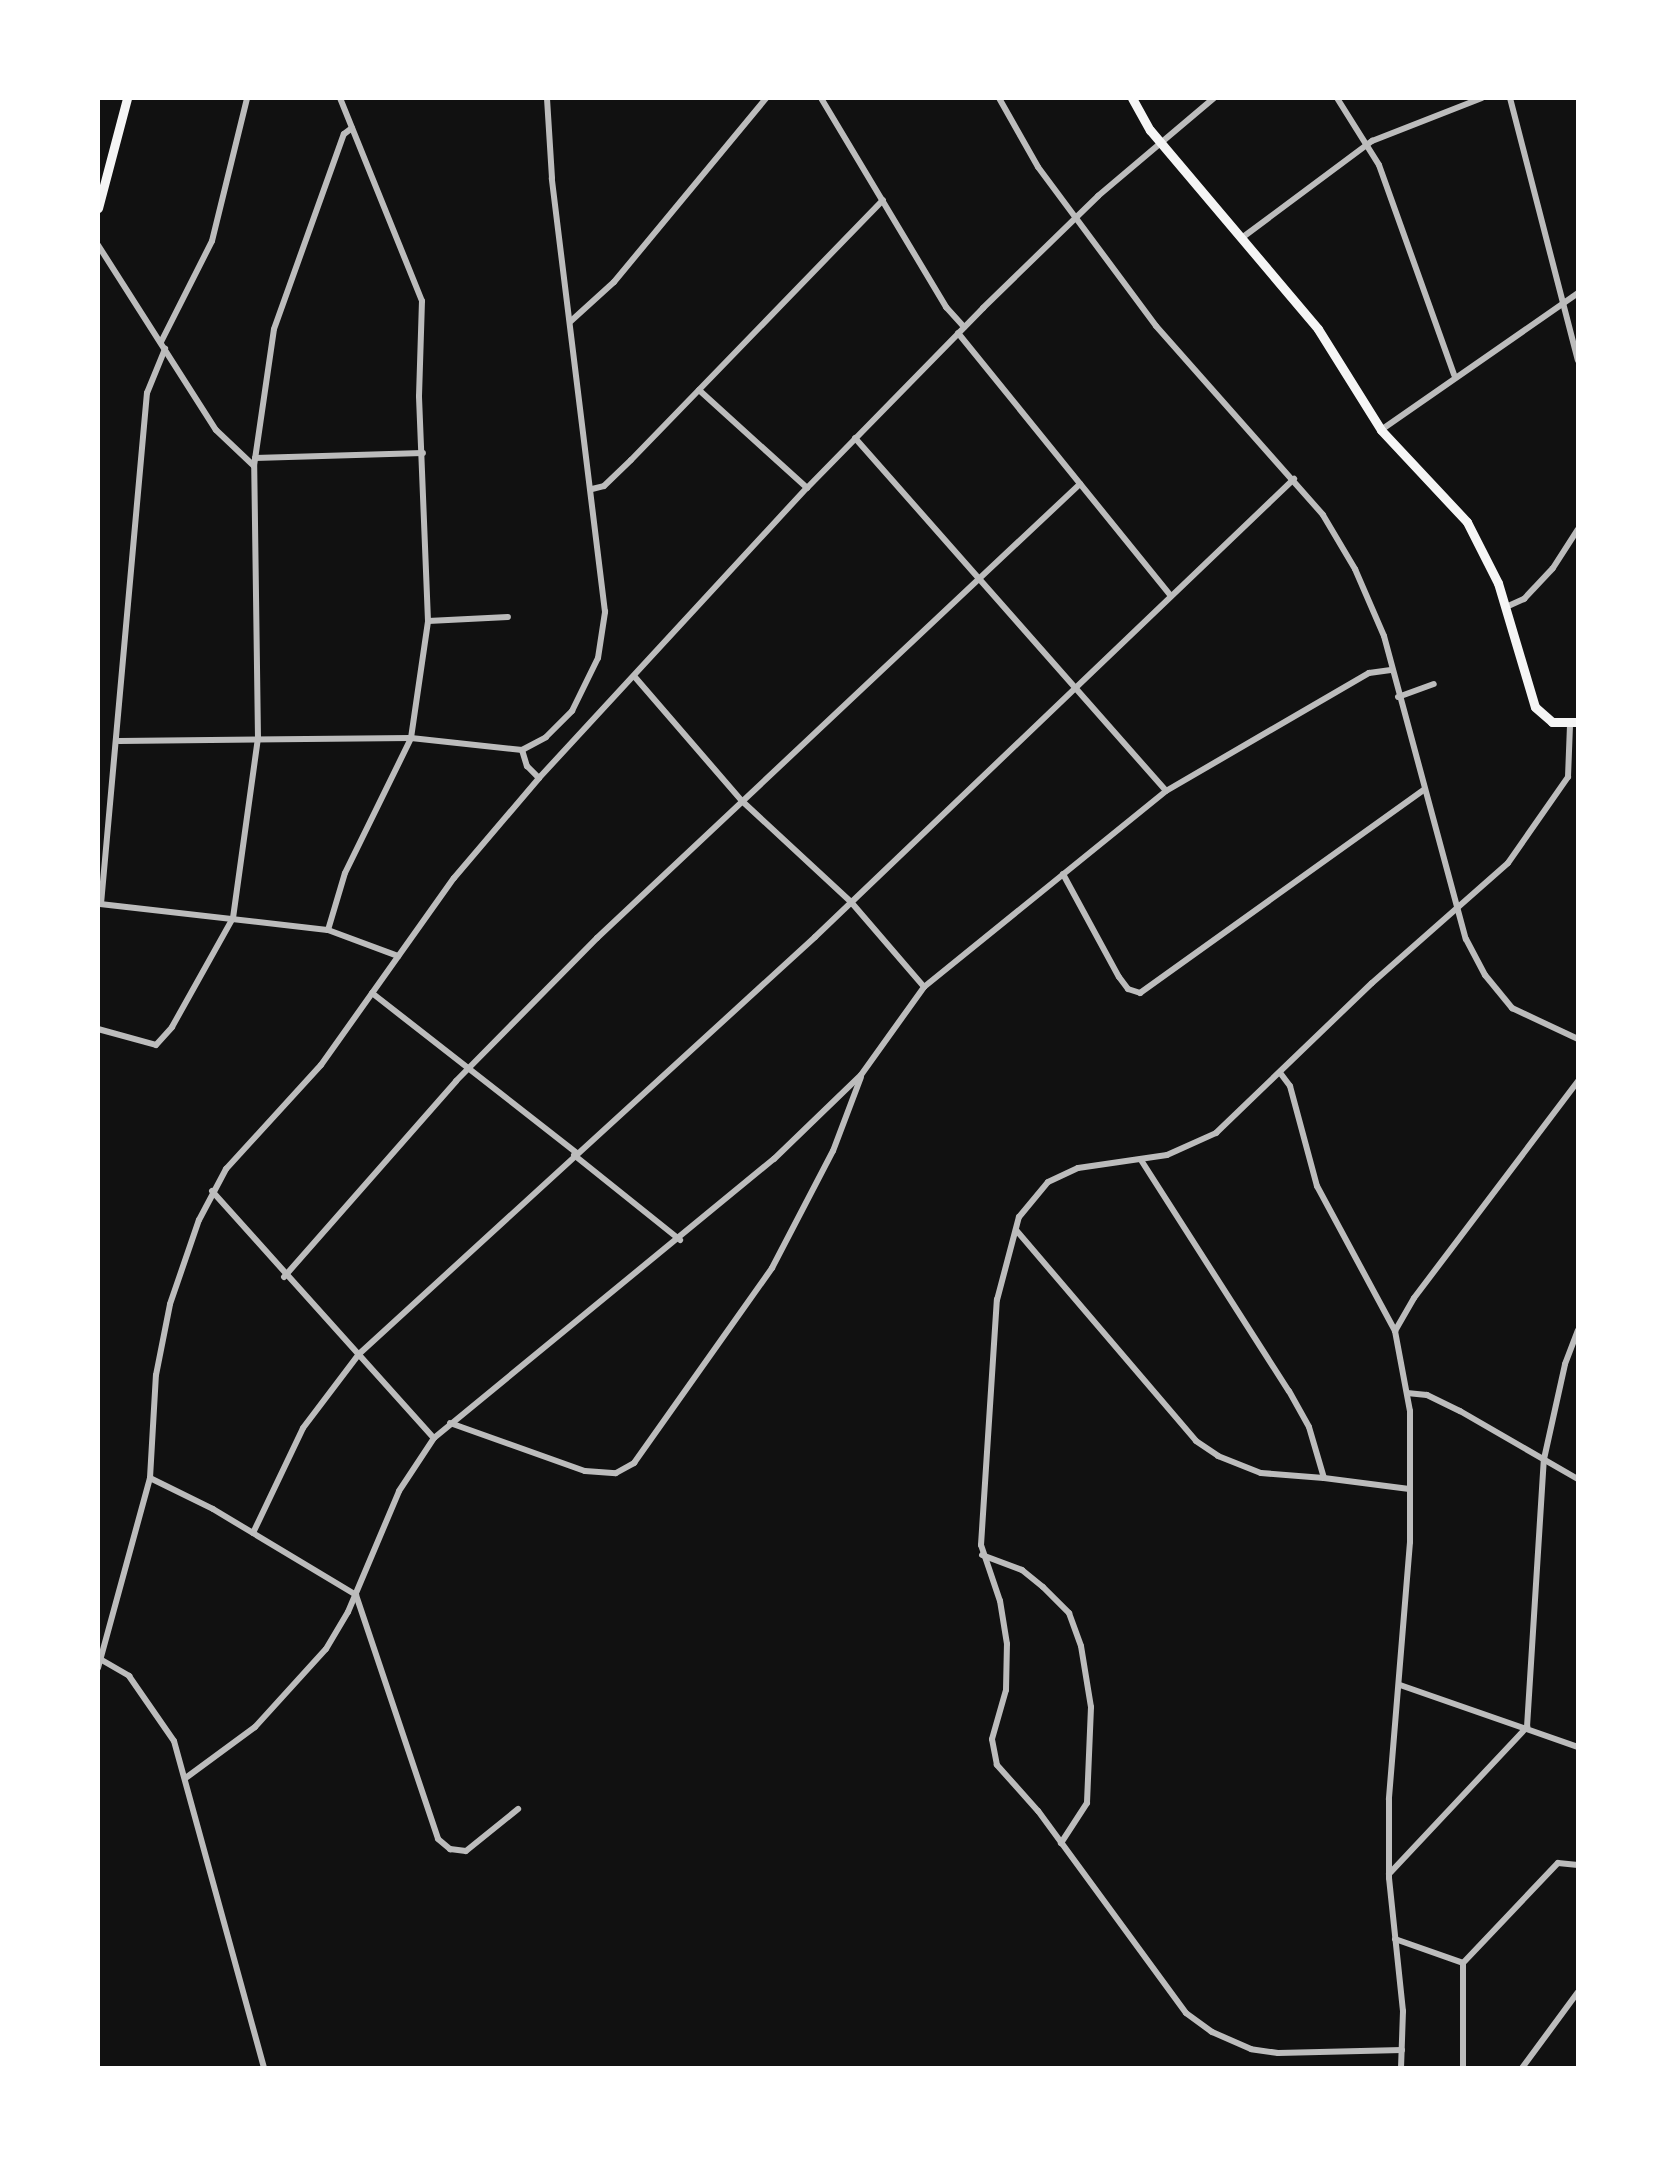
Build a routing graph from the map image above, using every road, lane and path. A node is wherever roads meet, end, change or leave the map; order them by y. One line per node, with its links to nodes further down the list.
1 (127, 98): 18 (main road)
2 (247, 98): 26 (street)
3 (350, 98): 13 (street)
4 (547, 98): 24 (street)
5 (766, 98): 24 (street)
6 (821, 98): 17 (street)
7 (999, 98): 19 (street)
8 (1132, 98): 15 (main road)
9 (1214, 98): 15 (street)
10 (1337, 98): 16 (street)
11 (1482, 98): 16 (street)
12 (1510, 98): 23 (street)
13 (342, 101): 14 (street)
14 (352, 128): 33 (street); 34 (street)
15 (1160, 142): 19 (street); 20 (main road)
16 (1365, 145): 20 (street); 29 (street)
17 (883, 200): 25 (street); 30 (street)
18 (98, 208)
19 (1076, 218): 25 (street); 35 (street)
20 (1243, 237): 31 (main road)
21 (98, 245): 26 (street)
22 (1578, 293): 23 (street)
23 (1561, 304): 28 (street); 29 (street)
24 (571, 321): 38 (street)
25 (961, 330): 32 (street); 36 (street)
26 (160, 342): 27 (street)
27 (165, 349): 34 (street); 53 (street)
28 (1578, 360)
29 (1454, 375): 31 (street)
30 (699, 390): 37 (street); 38 (street)
31 (1381, 430): 42 (main road)
32 (855, 438): 37 (street); 40 (street)
33 (423, 453): 34 (street); 44 (street)
34 (255, 462): 51 (street)
35 (1294, 479): 41 (street); 45 (street)
36 (1080, 484): 40 (street); 41 (street)
37 (807, 488): 46 (street)
38 (592, 489): 54 (street)
39 (1578, 529): 42 (street)
40 (979, 581): 48 (street); 60 (street)
41 (1169, 594): 48 (street)
42 (1506, 607): 50 (main road)
43 (508, 617): 44 (street)
44 (428, 621): 52 (street)
45 (1391, 670): 49 (street); 59 (street)
46 (634, 676): 57 (street); 60 (street)
47 (1434, 684): 49 (street)
48 (1074, 687): 59 (street); 62 (street)
49 (1398, 697): 58 (street)
50 (1574, 723): 55 (street)
51 (258, 738): 52 (street); 53 (street); 65 (street)
52 (411, 738): 54 (street); 66 (street)
53 (119, 741): 63 (street)
54 (522, 750): 57 (street)
55 (1570, 768): 56 (street); 64 (street)
56 (1578, 775)
57 (539, 778): 67 (street)
58 (1425, 789): 61 (street); 64 (street)
59 (1166, 791): 61 (street)
60 (742, 801): 62 (street); 72 (street)
61 (1063, 874): 68 (street)
62 (851, 902): 68 (street); 76 (street)
63 (100, 904): 65 (street)
64 (1457, 906): 71 (street); 73 (street)
65 (233, 918): 66 (street); 70 (street)
66 (328, 930): 67 (street)
67 (398, 956): 69 (street)
68 (924, 987): 74 (street)
69 (372, 993): 72 (street); 78 (street)
70 (98, 1029)
71 (1578, 1039)
72 (468, 1069): 76 (street); 81 (street)
73 (1281, 1074): 77 (street); 83 (street)
74 (861, 1075): 80 (street); 86 (street)
75 (1578, 1081): 83 (street)
76 (576, 1154): 80 (street); 84 (street)
77 (1141, 1160): 79 (street); 90 (street)
78 (212, 1191): 81 (street); 89 (street)
79 (1016, 1230): 90 (street); 94 (street)
80 (680, 1240): 86 (street)
81 (284, 1277): 84 (street)
82 (1578, 1330): 88 (street)
83 (1395, 1331): 85 (street)
84 (359, 1354): 87 (street); 93 (street)
85 (1407, 1393): 88 (street); 92 (street)
86 (450, 1423): 87 (street)
87 (434, 1438): 95 (street)
88 (1544, 1459): 91 (street); 98 (street)
89 (150, 1478): 93 (street); 96 (street)
90 (1324, 1478): 92 (street)
91 (1578, 1479)
92 (1409, 1489): 97 (street)
93 (253, 1533): 95 (street)
94 (982, 1555): 102 (street); 102 (street)
95 (356, 1595): 100 (street); 101 (street)
96 (99, 1664): 100 (street)
97 (1400, 1685): 98 (street); 104 (street)
98 (1527, 1727): 99 (street); 104 (street)
99 (1578, 1747)
100 (187, 1777): 109 (street)
101 (518, 1809)
102 (1061, 1843): 108 (street)
103 (1578, 1865): 106 (street)
104 (1389, 1874): 105 (street)
105 (1395, 1939): 106 (street); 108 (street)
106 (1463, 1963): 111 (street)
107 (1578, 1992): 112 (street)
108 (1402, 2050): 110 (street)
109 (264, 2068)
110 (1401, 2068)
111 (1463, 2068)
112 (1522, 2068)

